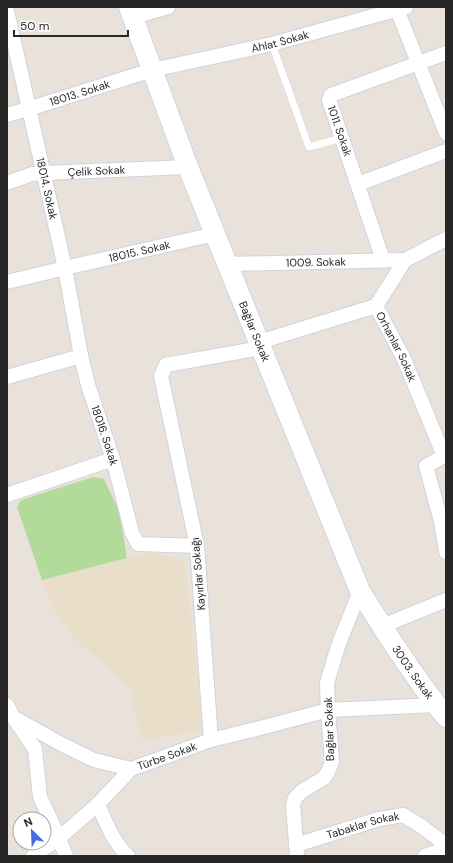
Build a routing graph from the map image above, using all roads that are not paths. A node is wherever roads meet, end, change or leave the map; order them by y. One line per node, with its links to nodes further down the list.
1 (168, 7): 4 (street)
2 (400, 8): 5 (street, Ahlat Sokak); 7 (street)
3 (7, 11): 9 (street, 18014. Sokak)
4 (131, 12): 8 (main road, Bağlar Sokak)
5 (272, 44): 8 (street, Ahlat Sokak); 12 (lane)
6 (446, 53): 7 (street, 1011. Sokak)
7 (418, 63): 11 (street); 12 (street, 1011. Sokak)
8 (152, 70): 9 (street, 18013. Sokak); 14 (main road, Bağlar Sokak)
9 (28, 109): 10 (street, 18013. Sokak); 15 (street, 18014. Sokak)
10 (7, 115)
11 (446, 133)
12 (342, 138): 17 (street, 1011. Sokak)
13 (446, 151): 17 (street)
14 (188, 167): 15 (street, Çelik Sokak); 18 (main road, Bağlar Sokak)
15 (43, 173): 16 (street, Çelik Sokak); 23 (street, 18014. Sokak)
16 (7, 184)
17 (358, 184): 20 (street, 1011. Sokak)
18 (215, 234): 22 (main road, Bağlar Sokak); 23 (street, 18015. Sokak)
19 (446, 239): 21 (street)
20 (383, 260): 21 (street, 1009. Sokak); 22 (street, 1009. Sokak)
21 (405, 260): 25 (street)
22 (227, 264): 26 (main road, Bağlar Sokak)
23 (64, 268): 24 (street, 18015. Sokak); 27 (street, 18016. Sokak)
24 (7, 282)
25 (376, 306): 26 (street, Orhanlar Sokak); 30 (street, Orhanlar Sokak)
26 (260, 345): 28 (street, Orhanlar Sokak); 35 (main road, Bağlar Sokak)
27 (81, 356): 29 (street); 31 (street, 18016. Sokak)
28 (166, 365): 33 (street, Kayırlar Sokağı)
29 (7, 377)
30 (445, 456): 34 (street)
31 (113, 459): 32 (street); 33 (street, 18016. Sokak)
32 (7, 495)
33 (197, 546): 41 (street, Kayırlar Sokağı)
34 (446, 552)
35 (360, 591): 37 (main road, Bağlar Sokak); 38 (street, Bağlar Sokak)
36 (446, 600): 37 (street)
37 (382, 626): 40 (main road, 3003. Sokak)
38 (328, 710): 40 (street, Türbe Sokak); 41 (street, Türbe Sokak); 47 (street, Bağlar Sokak)
39 (10, 711): 42 (street, Türbe Sokak); 44 (street)
40 (441, 711)
41 (211, 740): 42 (street, Türbe Sokak)
42 (130, 769): 43 (street)
43 (98, 804): 44 (street); 50 (street)
44 (59, 838): 48 (street); 49 (street)
45 (446, 846): 47 (street, Tabaklar Sokak)
46 (446, 849): 51 (street)
47 (296, 850)
48 (33, 856)
49 (66, 856)
50 (128, 856)
51 (425, 856)

